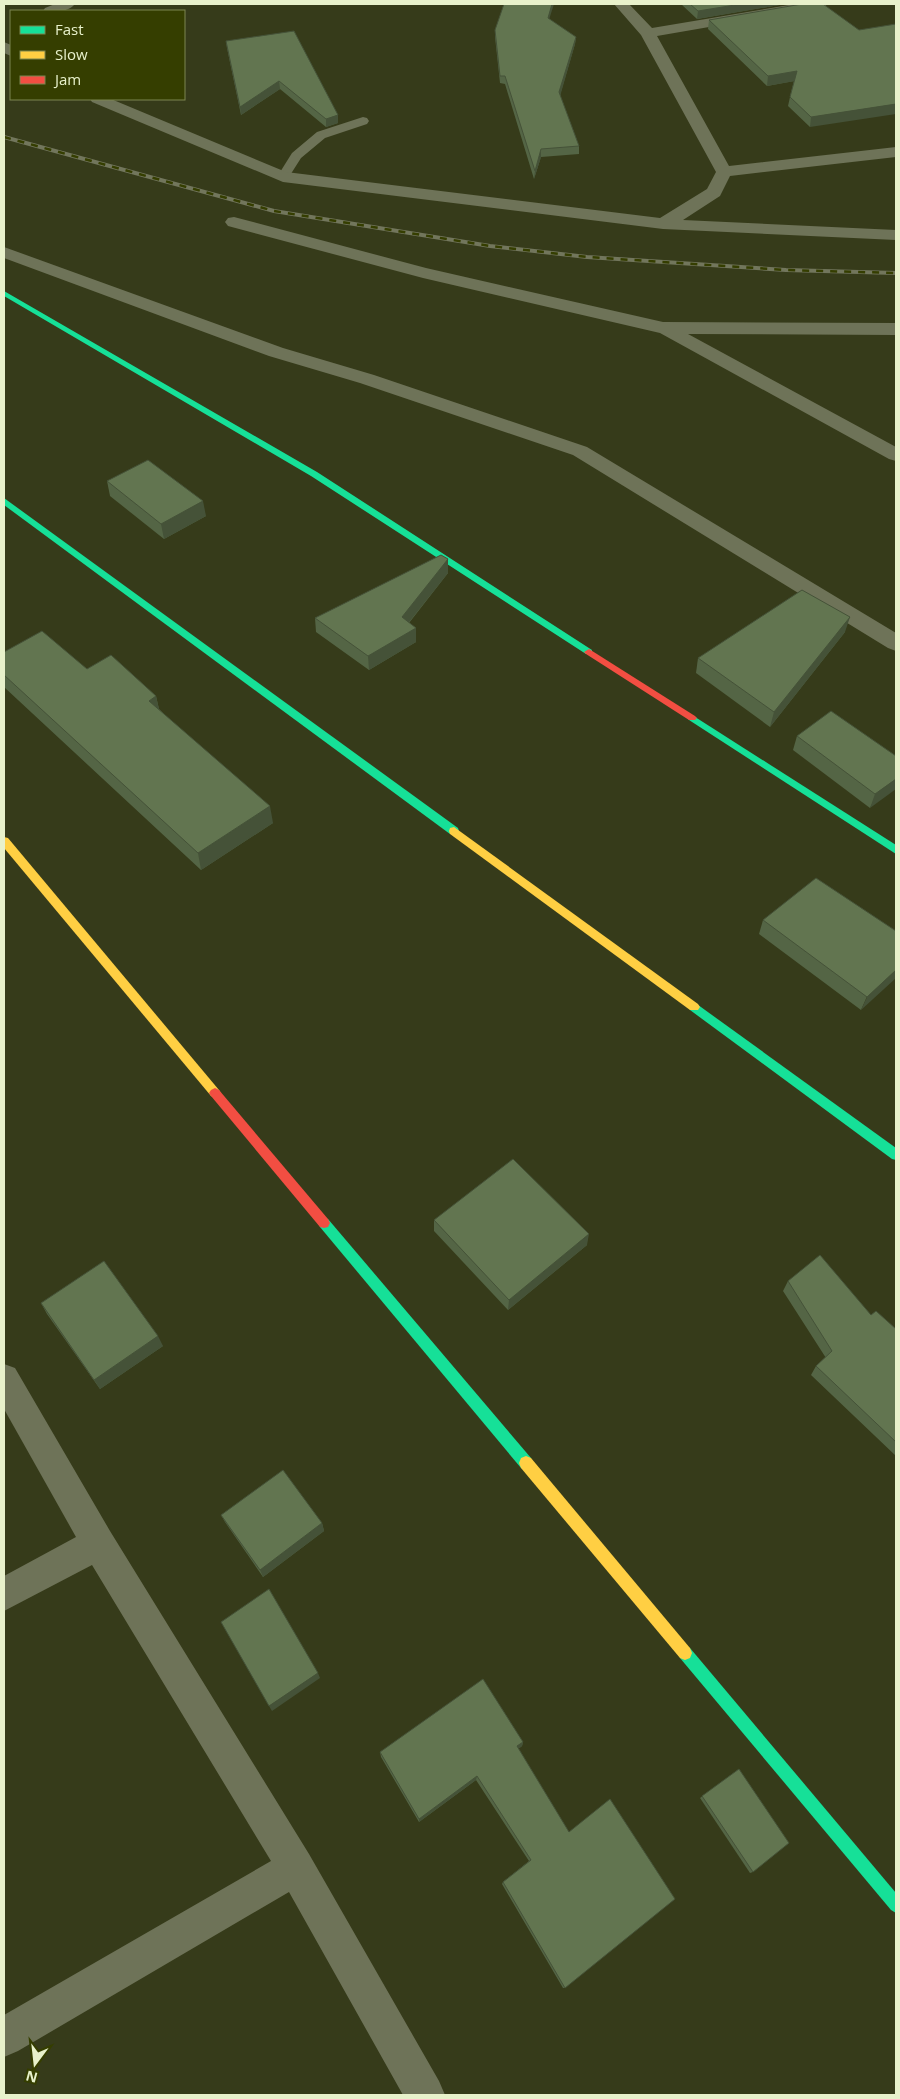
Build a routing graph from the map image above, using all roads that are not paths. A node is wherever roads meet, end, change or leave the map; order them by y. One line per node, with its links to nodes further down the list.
1 (68, 4): 4 (street)
2 (621, 4): 5 (street)
3 (820, 4): 5 (street)
4 (53, 10)
5 (648, 33): 9 (street)
6 (100, 100): 10 (street)
7 (363, 121): 10 (lane)
8 (896, 152): 9 (street)
9 (724, 172): 12 (street)
10 (283, 178): 12 (street)
11 (234, 222): 16 (street)
12 (663, 224): 13 (street)
13 (896, 235)
14 (4, 252): 20 (street)
15 (4, 293): 22 (street)
16 (664, 328): 17 (street); 18 (street)
17 (896, 329)
18 (896, 455)
19 (4, 500): 23 (street)
20 (896, 643)
21 (4, 841): 28 (street)
22 (896, 850)
23 (896, 1155)
24 (4, 1379): 25 (street)
25 (98, 1543): 26 (street); 27 (street)
26 (4, 1594)
27 (296, 1867): 29 (street); 30 (street)
28 (896, 1904)
29 (4, 2037)
30 (425, 2095)

